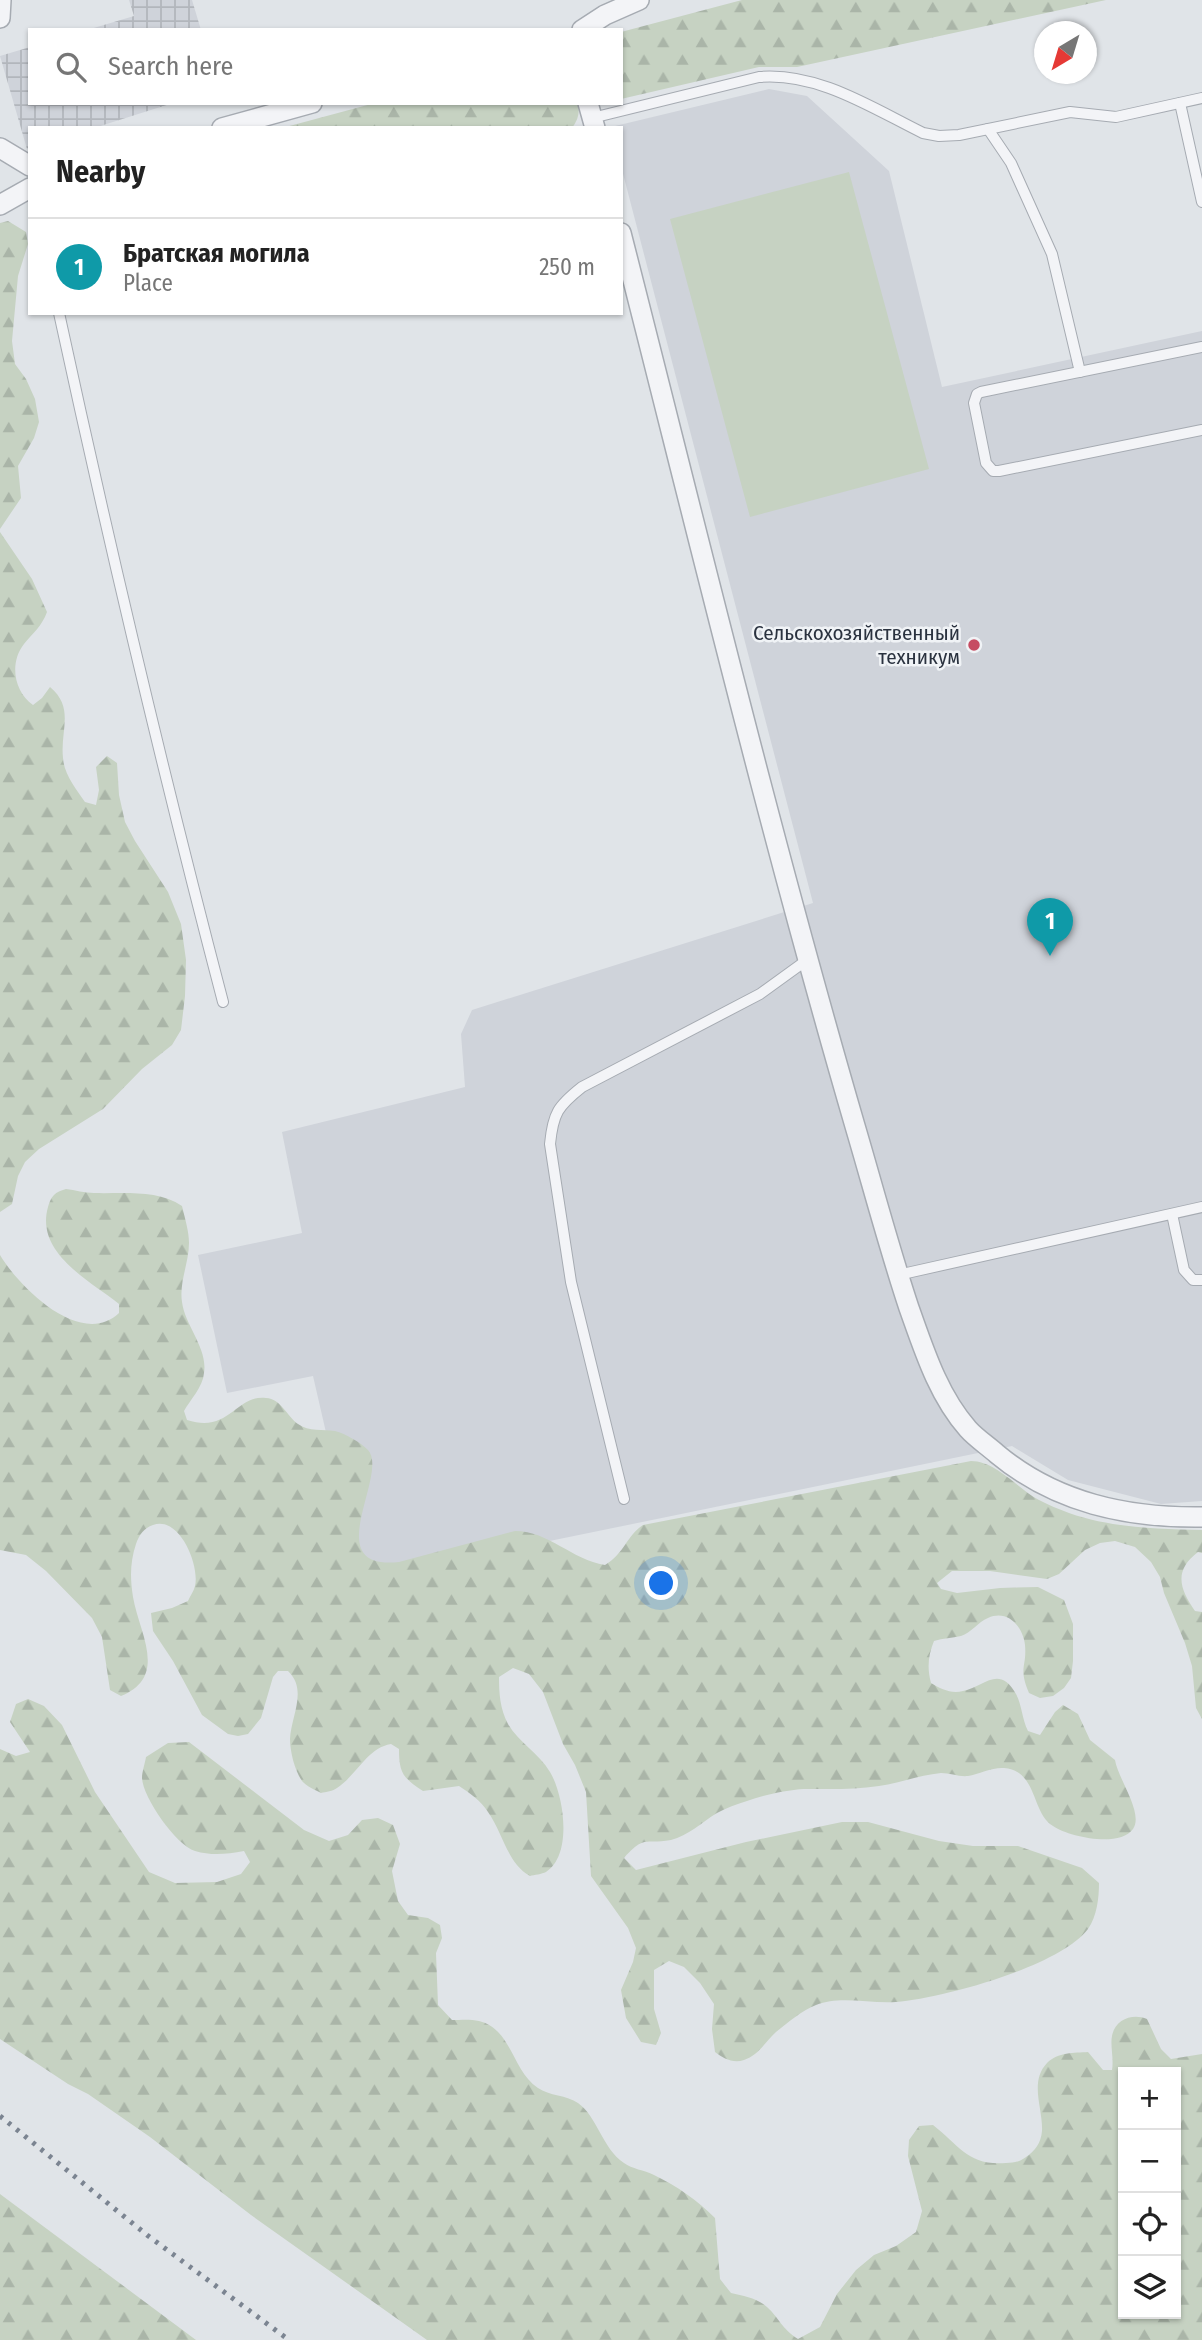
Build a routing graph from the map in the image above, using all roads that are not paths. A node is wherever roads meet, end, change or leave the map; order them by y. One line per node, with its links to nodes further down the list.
1 (1, 0): 3 (street)
2 (639, 0): 4 (street)
3 (0, 18)
4 (585, 28)
5 (1202, 98): 6 (lane)
6 (1180, 103): 10 (lane); 13 (lane)
7 (305, 105): 9 (street)
8 (592, 116): 10 (lane)
9 (229, 126)
10 (988, 129): 17 (lane)
11 (0, 148): 12 (street)
12 (28, 165)
13 (1202, 202)
14 (623, 241): 19 (street)
15 (59, 315): 20 (lane)
16 (1202, 347): 17 (lane)
17 (1080, 372): 18 (lane)
18 (1202, 430)
19 (807, 960): 23 (street); 25 (lane)
20 (223, 1002)
21 (1202, 1207): 22 (lane)
22 (1172, 1214): 23 (lane); 24 (lane)
23 (898, 1275): 26 (street)
24 (1202, 1280)
25 (624, 1499)
26 (1202, 1517)

